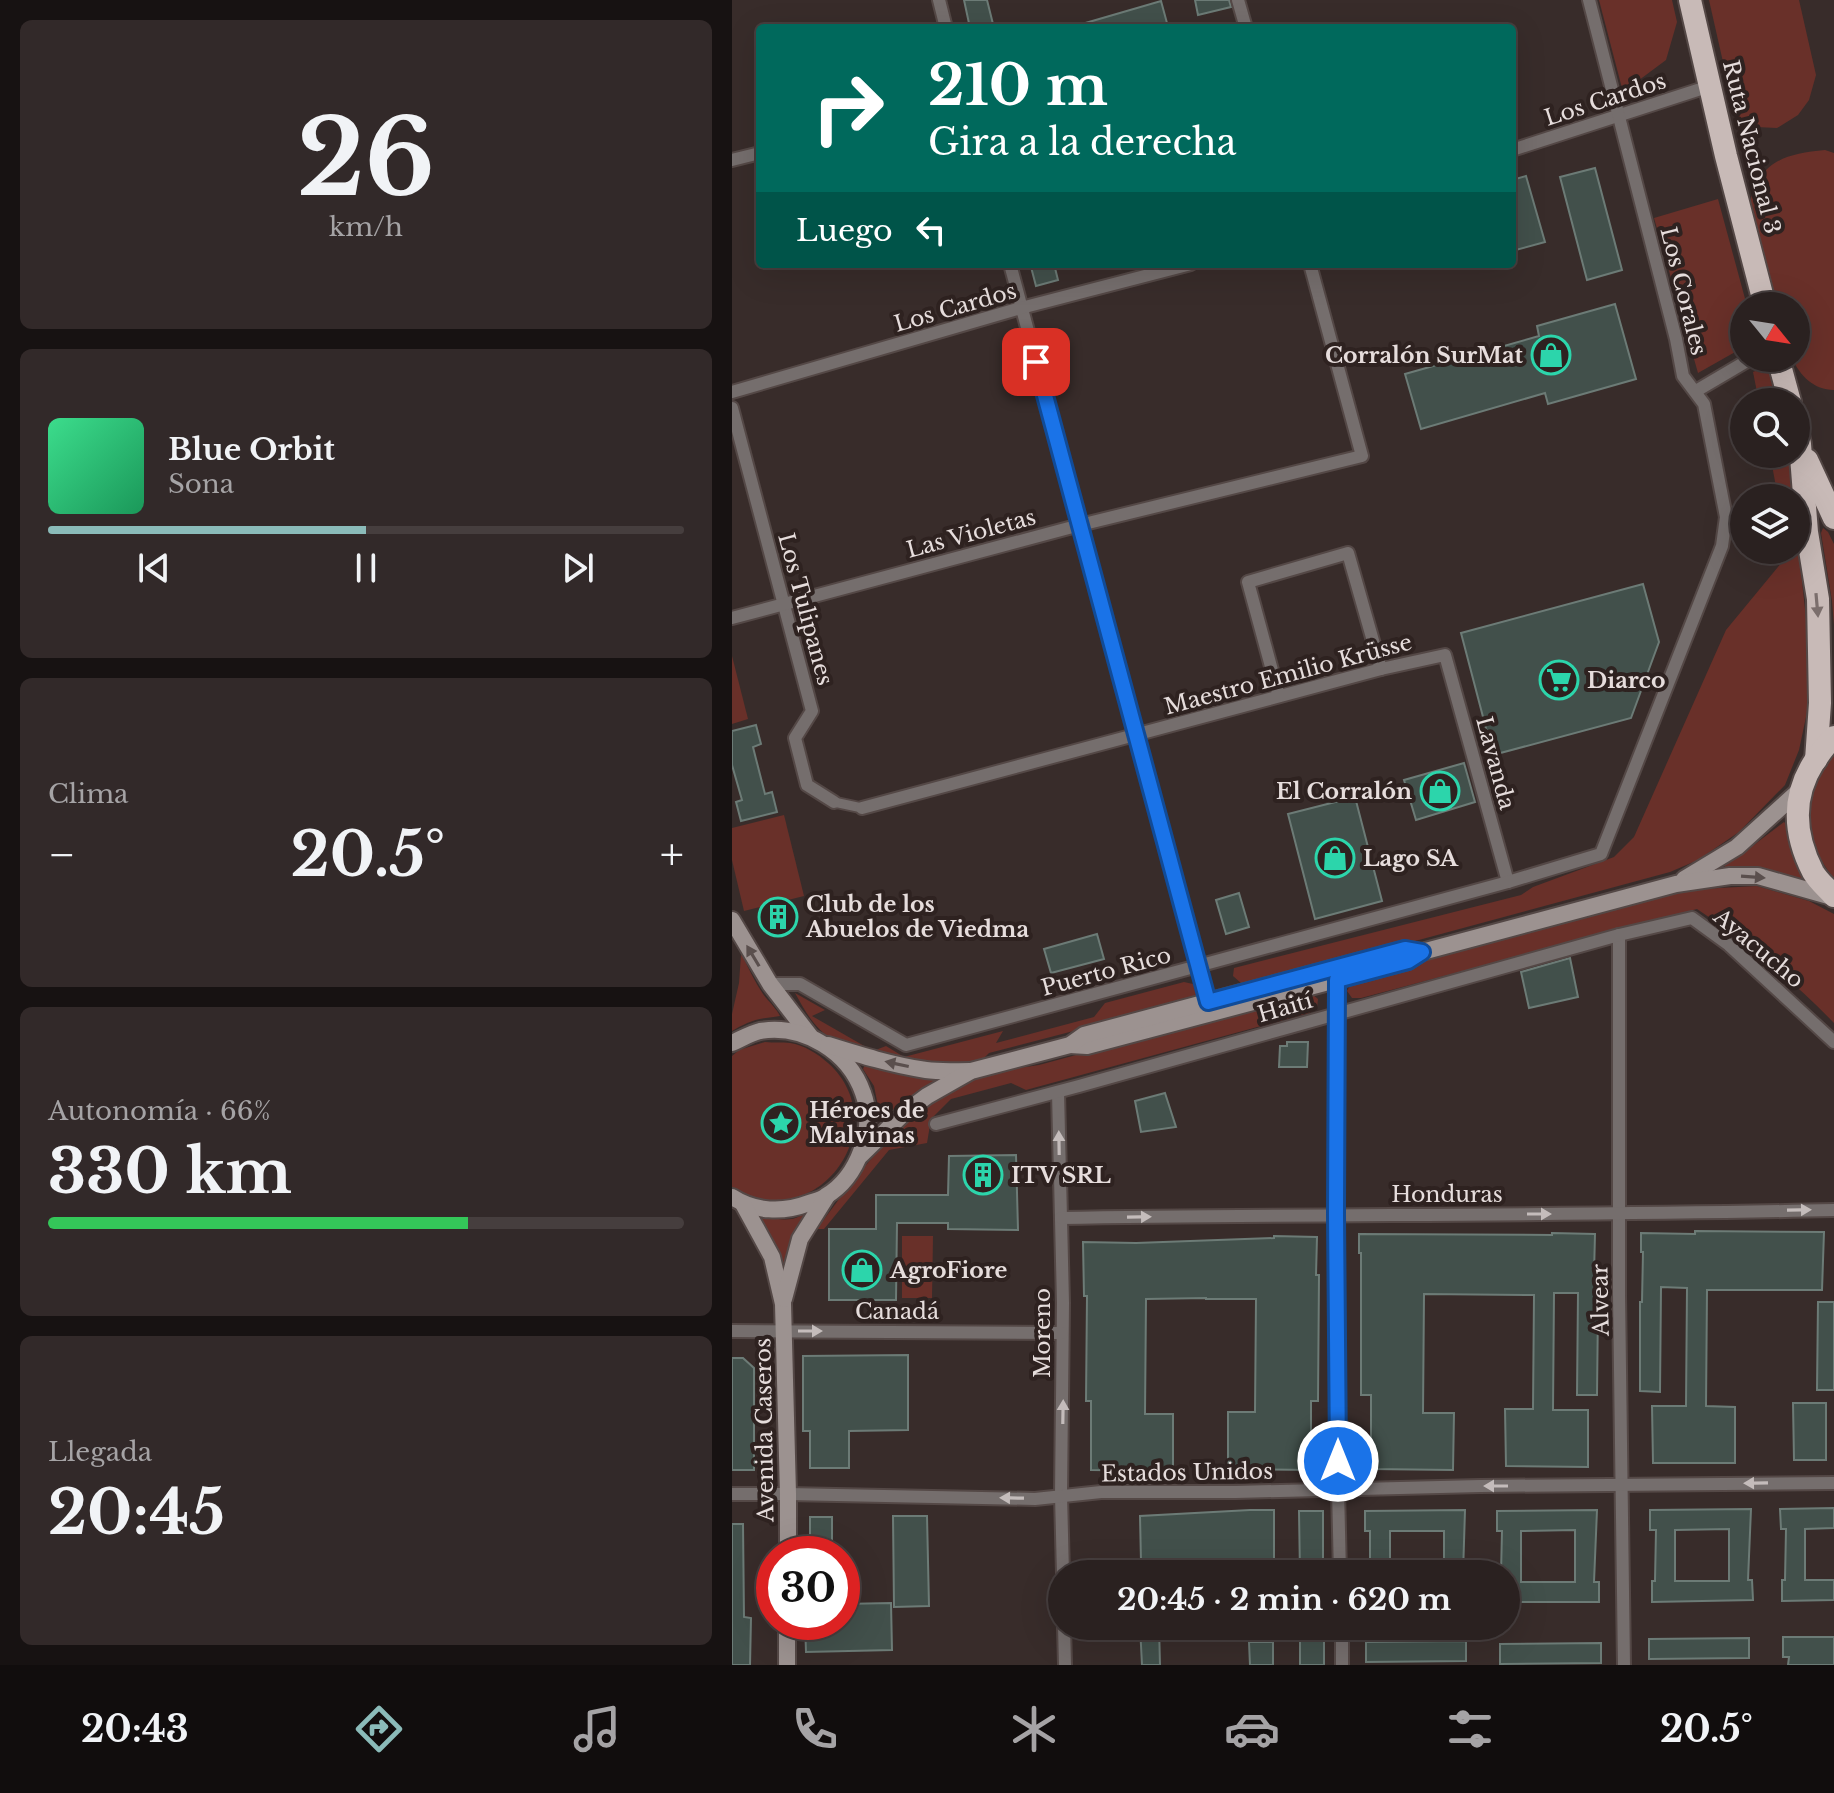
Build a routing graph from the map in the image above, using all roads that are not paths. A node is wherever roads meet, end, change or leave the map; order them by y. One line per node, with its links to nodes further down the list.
1 (939, 0): 5 (street)
2 (1238, 0): 6 (street)
3 (1589, 0): 8 (street, Los Corales)
4 (1690, 0): 7 (highway, Ruta Nacional 3)
5 (945, 24)
6 (1243, 24)
7 (1710, 86): 8 (street, Los Cardos); 15 (highway, Ruta Nacional 3)
8 (1619, 116): 9 (street, Los Cardos); 18 (street, Los Corales)
9 (1516, 149)
10 (756, 154): 11 (street)
11 (732, 160)
12 (1011, 268): 16 (street)
13 (1176, 268): 16 (street, Los Cardos)
14 (1311, 268): 24 (street, Las Violetas)
15 (1762, 292)
16 (1021, 308): 19 (street, Los Cardos); 24 (street)
17 (1730, 371): 18 (street)
18 (1696, 391): 36 (street, Los Corales)
19 (732, 392)
20 (732, 408): 25 (street, Los Tulipanes)
21 (1810, 463): 23 (highway)
22 (1801, 468): 32 (highway, one-way to 32)
23 (1834, 518)
24 (1080, 525): 25 (street, Las Violetas); 30 (street)
25 (784, 605): 26 (street, Las Violetas); 34 (street, Los Tulipanes)
26 (732, 618)
27 (1445, 655): 28 (street, Maestro Emilio Krüsse); 37 (street, Lavanda)
28 (1381, 669): 29 (street, Maestro Emilio Krüsse); 29 (street)
29 (1279, 696): 30 (street, Maestro Emilio Krüsse)
30 (1136, 735): 35 (street, Maestro Emilio Krüsse); 44 (street)
31 (1834, 737): 32 (highway)
32 (1816, 760): 33 (highway)
33 (1802, 788): 38 (main road); 39 (highway)
34 (834, 802): 35 (street)
35 (862, 808)
36 (1601, 854): 37 (street, Puerto Rico)
37 (1508, 882): 44 (street, Puerto Rico)
38 (1676, 884): 39 (main road, one-way to 39); 43 (main road)
39 (1834, 897)
40 (1692, 918): 42 (street, Haití); 50 (street, Ayacucho)
41 (732, 920): 46 (main road, one-way to 41)
42 (1619, 935): 48 (street, Haití); 61 (street, Alvear)
43 (1422, 952): 45 (main road); 47 (main road)
44 (1199, 966): 46 (street, Puerto Rico); 47 (street)
45 (1337, 980): 48 (street); 52 (main road)
46 (770, 984): 49 (main road)
47 (1208, 1002): 52 (main road)
48 (1337, 1014): 54 (street, Haití); 60 (street)
49 (817, 1040): 51 (main road); 53 (main road, one-way to 49); 56 (main road)
50 (1834, 1042)
51 (732, 1043)
52 (1070, 1045): 53 (main road)
53 (971, 1071): 56 (main road, Avenida Caseros)
54 (1058, 1092): 55 (street, Haití); 62 (street, Moreno, one-way to 54)
55 (936, 1124)
56 (861, 1155): 57 (main road, Avenida Caseros)
57 (827, 1196): 58 (main road); 63 (main road, Avenida Caseros)
58 (738, 1200): 63 (main road, Avenida Caseros)
59 (1834, 1210): 61 (street, Honduras, one-way to 59)
60 (1336, 1214): 61 (street, Honduras, one-way to 61); 62 (street, Honduras, one-way to 60); 69 (street)
61 (1619, 1215): 68 (street, Alvear)
62 (1061, 1218): 66 (street, Moreno)
63 (783, 1304): 64 (main road, Avenida Caseros)
64 (784, 1330): 65 (street, Canadá); 66 (street, Canadá, one-way to 66); 71 (main road, Avenida Caseros)
65 (732, 1331)
66 (1062, 1333): 72 (street, Moreno, one-way to 66)
67 (1834, 1483): 68 (street, Estados Unidos, one-way to 68)
68 (1622, 1485): 69 (street, Estados Unidos, one-way to 69); 82 (street, Alvear)
69 (1338, 1489): 72 (street, Estados Unidos); 75 (street)
70 (732, 1494): 71 (street, Estados Unidos)
71 (788, 1494): 72 (street, Estados Unidos, one-way to 71); 73 (main road, Avenida Caseros)
72 (1061, 1495): 74 (street, Moreno)
73 (788, 1536)
74 (1063, 1560)
75 (1340, 1560)
76 (787, 1640): 79 (main road)
77 (1064, 1640): 80 (street)
78 (1342, 1640): 81 (street)
79 (787, 1665)
80 (1065, 1665)
81 (1342, 1665)
82 (1624, 1665)

